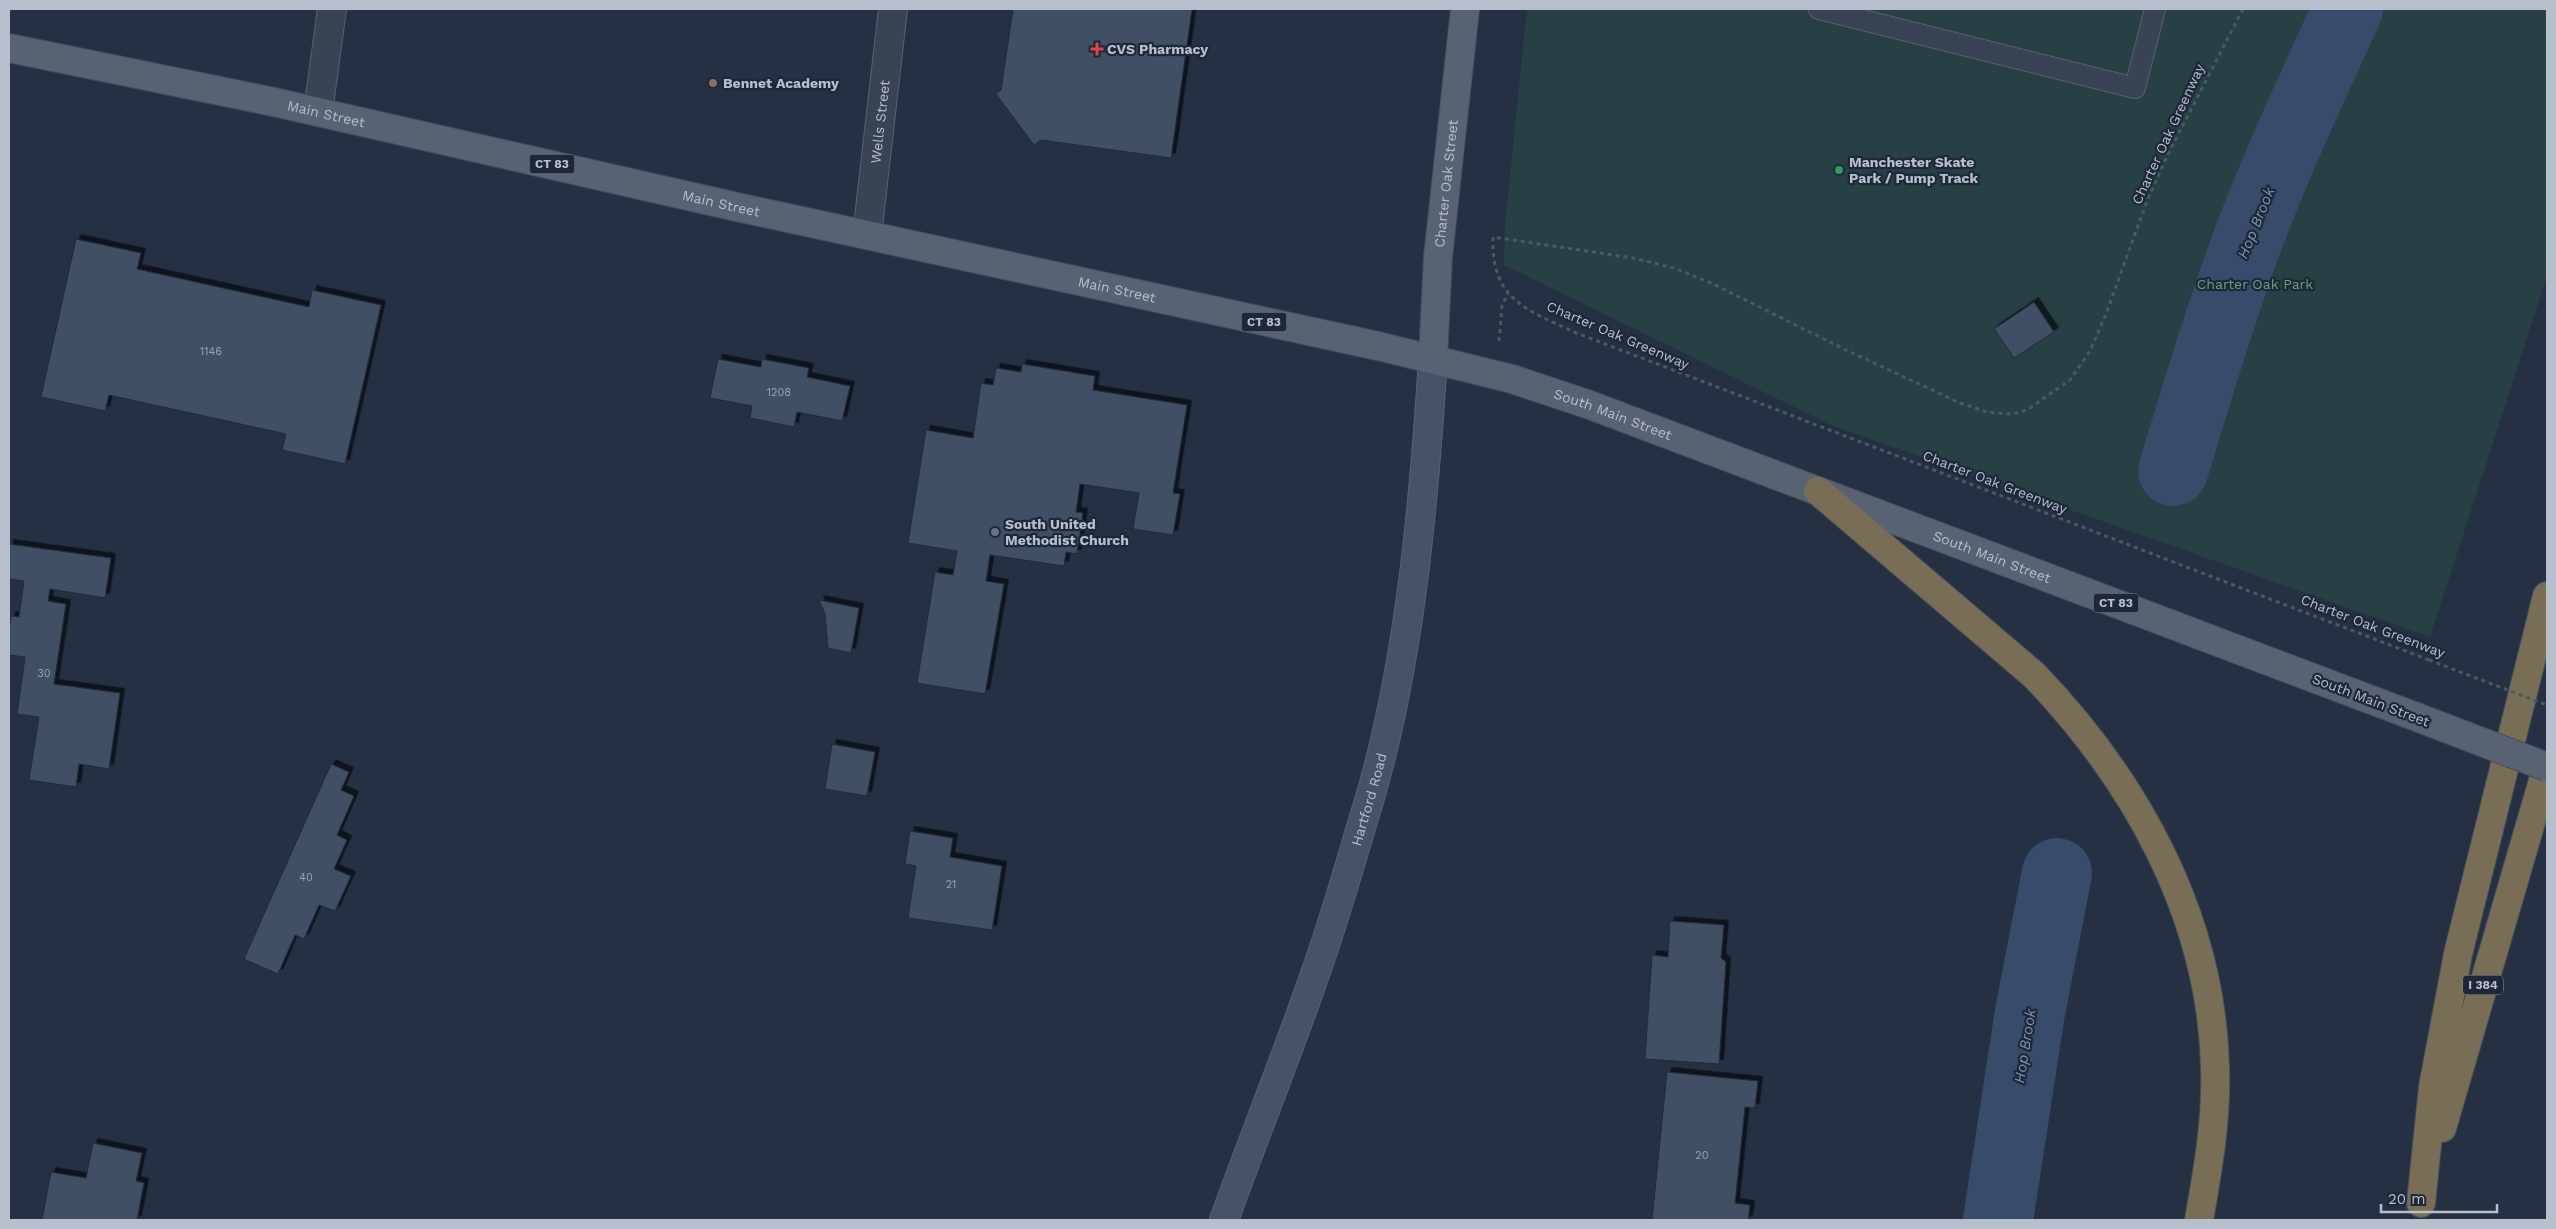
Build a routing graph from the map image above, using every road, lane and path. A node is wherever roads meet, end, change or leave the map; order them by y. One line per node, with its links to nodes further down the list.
1 (332, 9): 8 (street)
2 (893, 9): 9 (street, Wells Street)
3 (1465, 9): 11 (main road, Charter Oak Street)
4 (1819, 9): 5 (lane)
5 (2155, 9)
6 (2243, 9): 10 (path, Charter Oak Greenway)
7 (9, 48): 8 (main road, Main Street / CT 83)
8 (318, 112): 9 (main road, Main Street / CT 83)
9 (867, 234): 11 (main road, Main Street / CT 83)
10 (1508, 293): 12 (path); 15 (path, Charter Oak Greenway, bridge)
11 (1434, 358): 12 (main road, South Main Street / CT 83); 18 (main road, Hartford Road)
12 (1496, 375): 13 (main road, South Main Street / CT 83)
13 (1818, 491): 16 (main road, South Main Street / CT 83, bridge); 19 (highway)
14 (2547, 596): 17 (highway)
15 (2547, 705)
16 (2547, 767): 17 (highway, I 384)
17 (2418, 1212)
18 (1224, 1220)
19 (2199, 1220)

